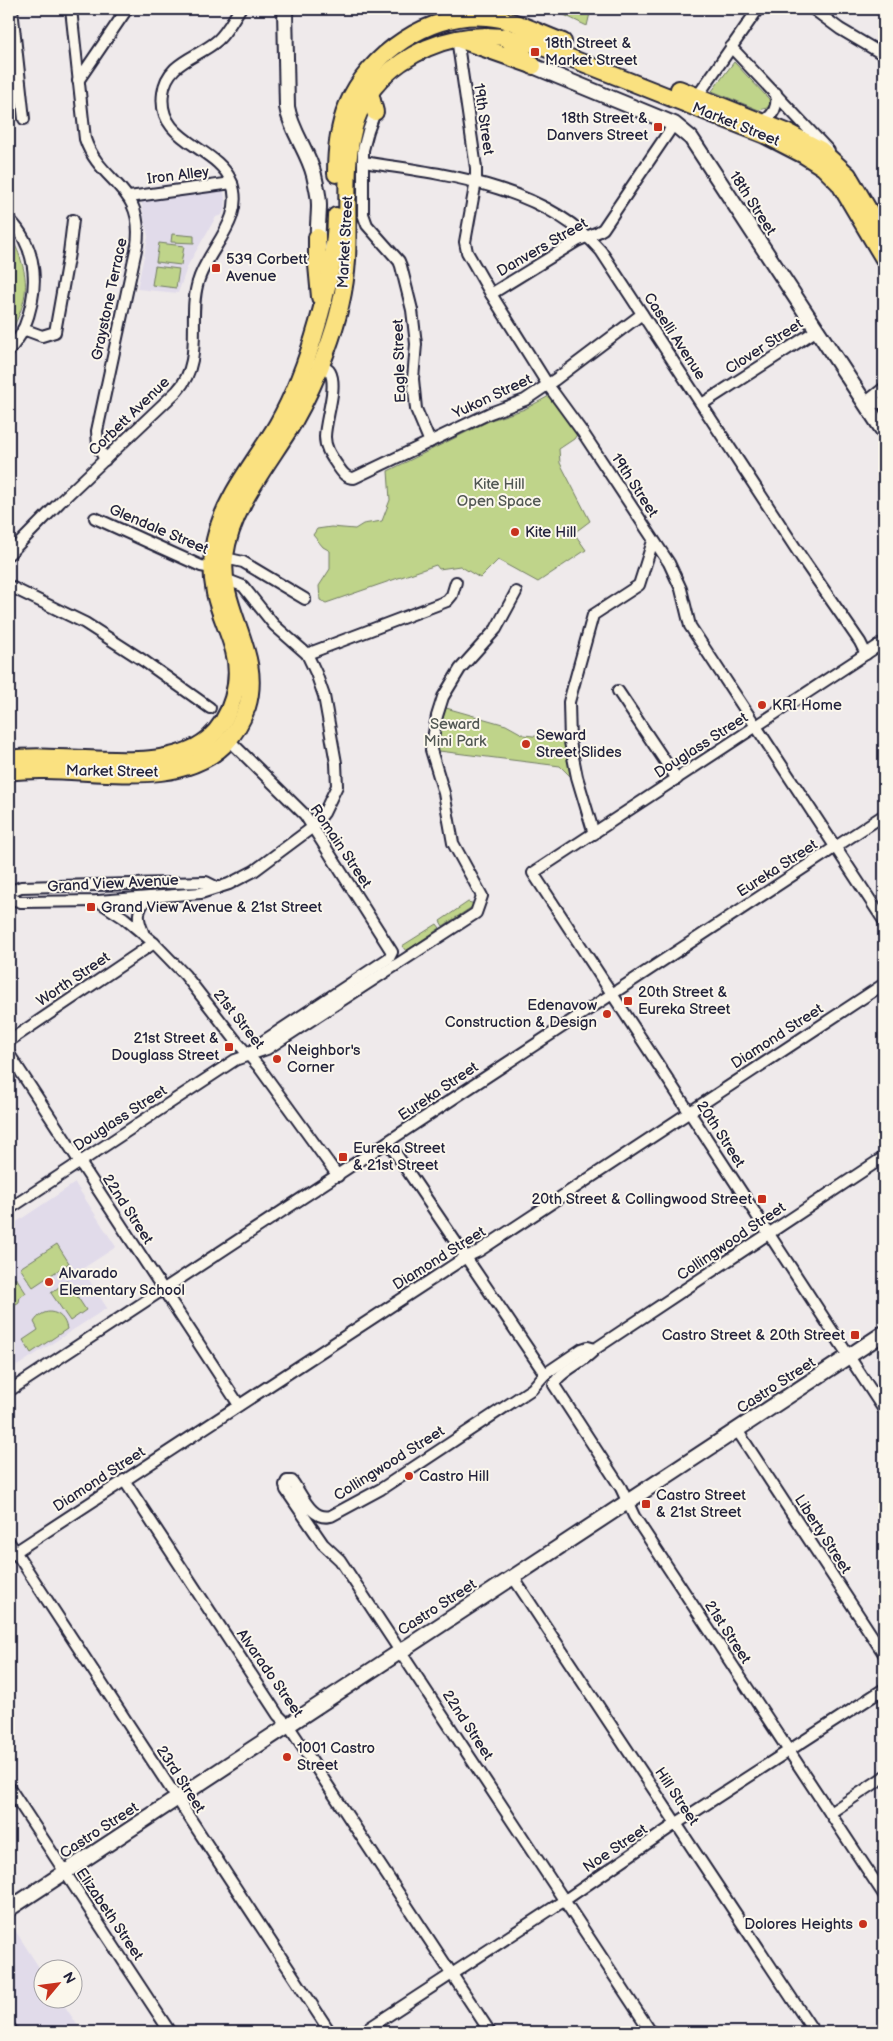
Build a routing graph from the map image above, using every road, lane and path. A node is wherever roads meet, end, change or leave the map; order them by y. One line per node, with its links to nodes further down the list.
1 (12, 9): 19 (street)
2 (71, 9): 14 (street, Graystone Terrace)
3 (127, 9): 14 (street)
4 (240, 9): 25 (street)
5 (286, 9): 30 (street)
6 (758, 9): 11 (street)
7 (813, 9): 12 (street)
8 (425, 29): 9 (main road); 17 (main road, Market Street); 32 (main road, Market Street)
9 (507, 37): 10 (main road, Market Street); 13 (main road); 17 (main road, Market Street)
10 (457, 38): 13 (main road); 15 (main road, Market Street); 24 (street, 19th Street)
11 (731, 47): 16 (street); 17 (street)
12 (884, 55)
13 (533, 66): 21 (street, 18th Street)
14 (78, 81): 26 (street, Graystone Terrace)
15 (370, 93): 18 (main road); 32 (main road, Market Street)
16 (776, 93): 20 (street); 23 (street)
17 (694, 101): 20 (main road, Market Street); 33 (main road, Market Street)
18 (375, 112): 22 (street, Eagle Street)
19 (24, 119)
20 (762, 122): 23 (main road, Market Street)
21 (674, 124): 31 (street, Danvers Street); 38 (street, 18th Street)
22 (363, 162): 24 (street, Caselli Avenue); 48 (street, Eagle Street)
23 (840, 166): 29 (main road, Market Street)
24 (476, 181): 31 (street, Caselli Avenue); 34 (street, 19th Street)
25 (232, 183): 26 (street, Iron Alley); 49 (street, Corbett Avenue)
26 (129, 197): 49 (street, Graystone Terrace)
27 (9, 219): 37 (street)
28 (73, 220): 37 (street)
29 (884, 236)
30 (317, 237): 32 (street); 36 (main road)
31 (588, 237): 34 (street, Danvers Street); 35 (street, Caselli Avenue)
32 (340, 259): 36 (main road, Market Street); 41 (main road, Market Street)
33 (884, 259)
34 (491, 294): 42 (street, 19th Street)
35 (642, 314): 42 (street, Yukon Street); 46 (street, Caselli Avenue)
36 (320, 315): 40 (main road, Market Street)
37 (23, 329): 39 (street)
38 (817, 330): 44 (street, 18th Street); 46 (street, Clover Street)
39 (9, 351)
40 (305, 360): 41 (street); 53 (main road, Market Street)
41 (321, 365): 48 (street, Yukon Street); 53 (main road, Market Street)
42 (548, 385): 48 (street, Yukon Street); 51 (street, 19th Street)
43 (884, 388): 44 (street)
44 (865, 403): 45 (street); 47 (street, 18th Street)
45 (884, 403)
46 (702, 404): 61 (street, Caselli Avenue)
47 (884, 432)
48 (430, 442)
49 (105, 460): 52 (street, Corbett Avenue)
50 (95, 518): 53 (street, Glendale Street)
51 (653, 541): 64 (street, 19th Street); 71 (street)
52 (9, 554)
53 (218, 563): 54 (main road, Market Street); 58 (street, Glendale Street); 66 (main road, Market Street)
54 (225, 579): 60 (street, Grand View Avenue); 65 (main road, Market Street)
55 (456, 582): 60 (street)
56 (9, 586): 63 (street)
57 (516, 592): 87 (street, Douglass Street)
58 (305, 599)
59 (884, 642): 61 (street, Douglass Street)
60 (306, 654): 70 (street, Grand View Avenue)
61 (866, 654): 64 (street, Douglass Street)
62 (618, 691): 68 (street)
63 (210, 708)
64 (756, 727): 68 (street, Douglass Street); 72 (street, 19th Street)
65 (229, 740): 67 (main road, Market Street); 70 (street, Romain Street)
66 (9, 759)
67 (9, 772)
68 (677, 779): 71 (street, Douglass Street)
69 (884, 815): 72 (street, Eureka Street)
70 (313, 827): 74 (street, Grand View Avenue); 82 (street, Romain Street)
71 (594, 834): 73 (street, Douglass Street)
72 (836, 848): 79 (street, 19th Street); 84 (street, Eureka Street)
73 (533, 873): 84 (street, 20th Street)
74 (218, 888): 75 (street, Grand View Avenue); 77 (street, Grand View Avenue)
75 (9, 892)
76 (9, 898): 78 (street, Grand View Avenue)
77 (146, 899): 78 (street, Grand View Avenue); 80 (street)
78 (98, 901): 80 (street, 21st Street)
79 (884, 921)
80 (145, 935): 81 (street, 21st Street)
81 (154, 943): 85 (street, Worth Street); 87 (street, 21st Street)
82 (390, 958): 87 (street, Douglass Street)
83 (884, 984): 88 (street, Diamond Street)
84 (611, 994): 88 (street, 20th Street); 89 (street, Eureka Street)
85 (9, 1040)
86 (9, 1054): 91 (street, 22nd Street)
87 (249, 1055): 91 (street, Douglass Street); 92 (street, 21st Street)
88 (689, 1113): 94 (street, 20th Street); 95 (street, Diamond Street)
89 (388, 1142): 92 (street, Eureka Street); 95 (street)
90 (884, 1157): 94 (street, Collingwood Street)
91 (80, 1162): 93 (street, Douglass Street); 96 (street, 22nd Street)
92 (338, 1176): 96 (street, Eureka Street)
93 (9, 1209)
94 (769, 1234): 98 (street, Collingwood Street); 99 (street, 20th Street)
95 (466, 1257): 100 (street); 103 (street, Diamond Street)
96 (164, 1290): 102 (street, Eureka Street); 103 (street, 22nd Street)
97 (884, 1333): 99 (street, Castro Street)
98 (595, 1349): 100 (street, Collingwood Street); 101 (street, Collingwood Street)
99 (849, 1356): 104 (street, 20th Street); 105 (street, Castro Street)
100 (545, 1374): 108 (street, Collingwood Street)
101 (555, 1382): 107 (street, 21st Street)
102 (9, 1391)
103 (239, 1405): 106 (street, Diamond Street)
104 (884, 1410)
105 (737, 1430): 107 (street, Castro Street); 113 (street, Liberty Street)
106 (124, 1480): 110 (street, Diamond Street); 115 (street, Alvarado Street)
107 (628, 1502): 111 (street, Castro Street); 116 (street, 21st Street)
108 (320, 1516): 112 (street, 22nd Street)
109 (9, 1542): 110 (street, 23rd Street)
110 (12, 1554): 119 (street, 23rd Street)
111 (512, 1577): 112 (street, Castro Street); 121 (street, Hill Street)
112 (401, 1651): 115 (street, Castro Street); 124 (street, 22nd Street)
113 (884, 1654)
114 (884, 1689): 116 (street, Noe Street)
115 (288, 1725): 119 (street, Castro Street); 126 (street, Alvarado Street)
116 (789, 1752): 120 (street, 21st Street); 121 (street, Noe Street)
117 (884, 1777): 120 (street)
118 (9, 1787): 122 (street, Elizabeth Street)
119 (176, 1798): 122 (street, Castro Street); 128 (street, 23rd Street)
120 (830, 1813): 123 (street, 21st Street)
121 (677, 1823): 124 (street, Noe Street); 132 (street, Hill Street)
122 (64, 1872): 125 (street, Castro Street); 127 (street, Elizabeth Street)
123 (884, 1895)
124 (565, 1900): 126 (street, Noe Street); 131 (street, 22nd Street)
125 (9, 1909)
126 (452, 1974): 129 (street, Noe Street); 130 (street, Alvarado Street)
127 (170, 2032)
128 (330, 2032)
129 (363, 2032)
130 (490, 2032)
131 (651, 2032)
132 (814, 2032)

